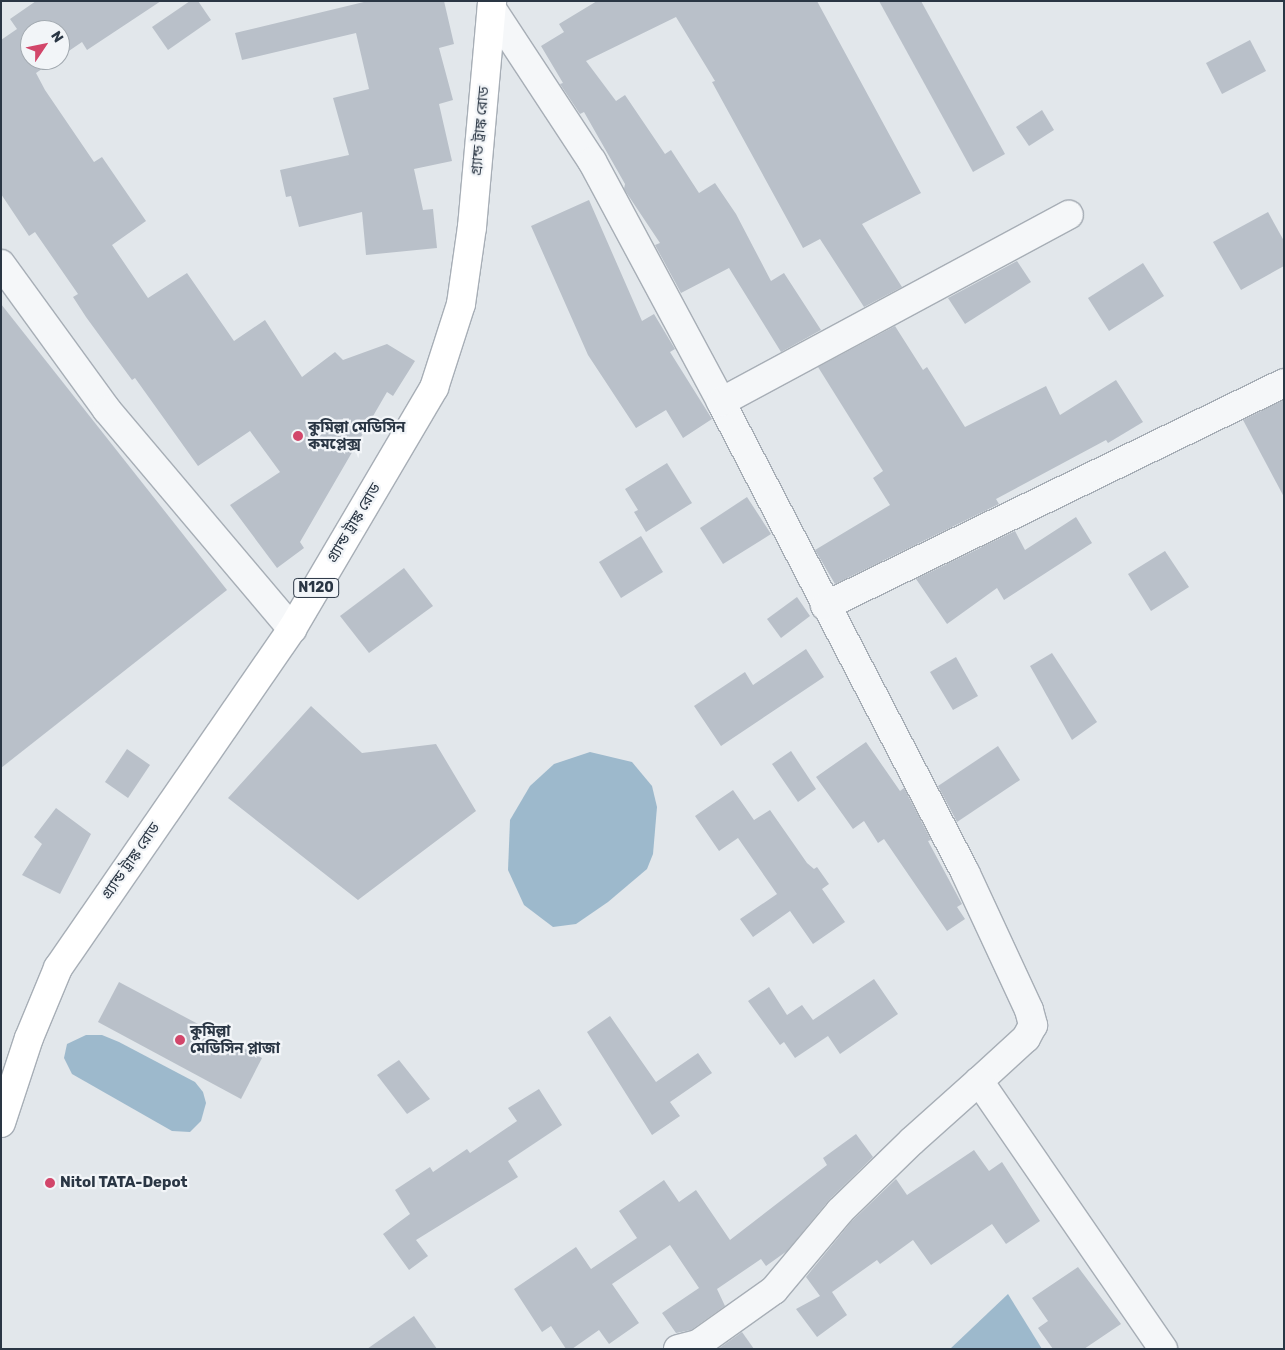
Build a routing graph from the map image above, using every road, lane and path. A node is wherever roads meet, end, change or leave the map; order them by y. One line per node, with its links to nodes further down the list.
1 (492, 5): 5 (street); 7 (highway, গ্র্যান্ড ট্রাঙ্ক রোড / N120)
2 (1069, 215): 5 (street)
3 (1, 264): 7 (street)
4 (1284, 383): 6 (street)
5 (721, 402): 6 (street)
6 (825, 606): 8 (street)
7 (292, 629): 9 (highway, গ্র্যান্ড ট্রাঙ্ক রোড / N120)
8 (979, 1081): 10 (street); 11 (street)
9 (1, 1123)
10 (678, 1349)
11 (1163, 1349)

